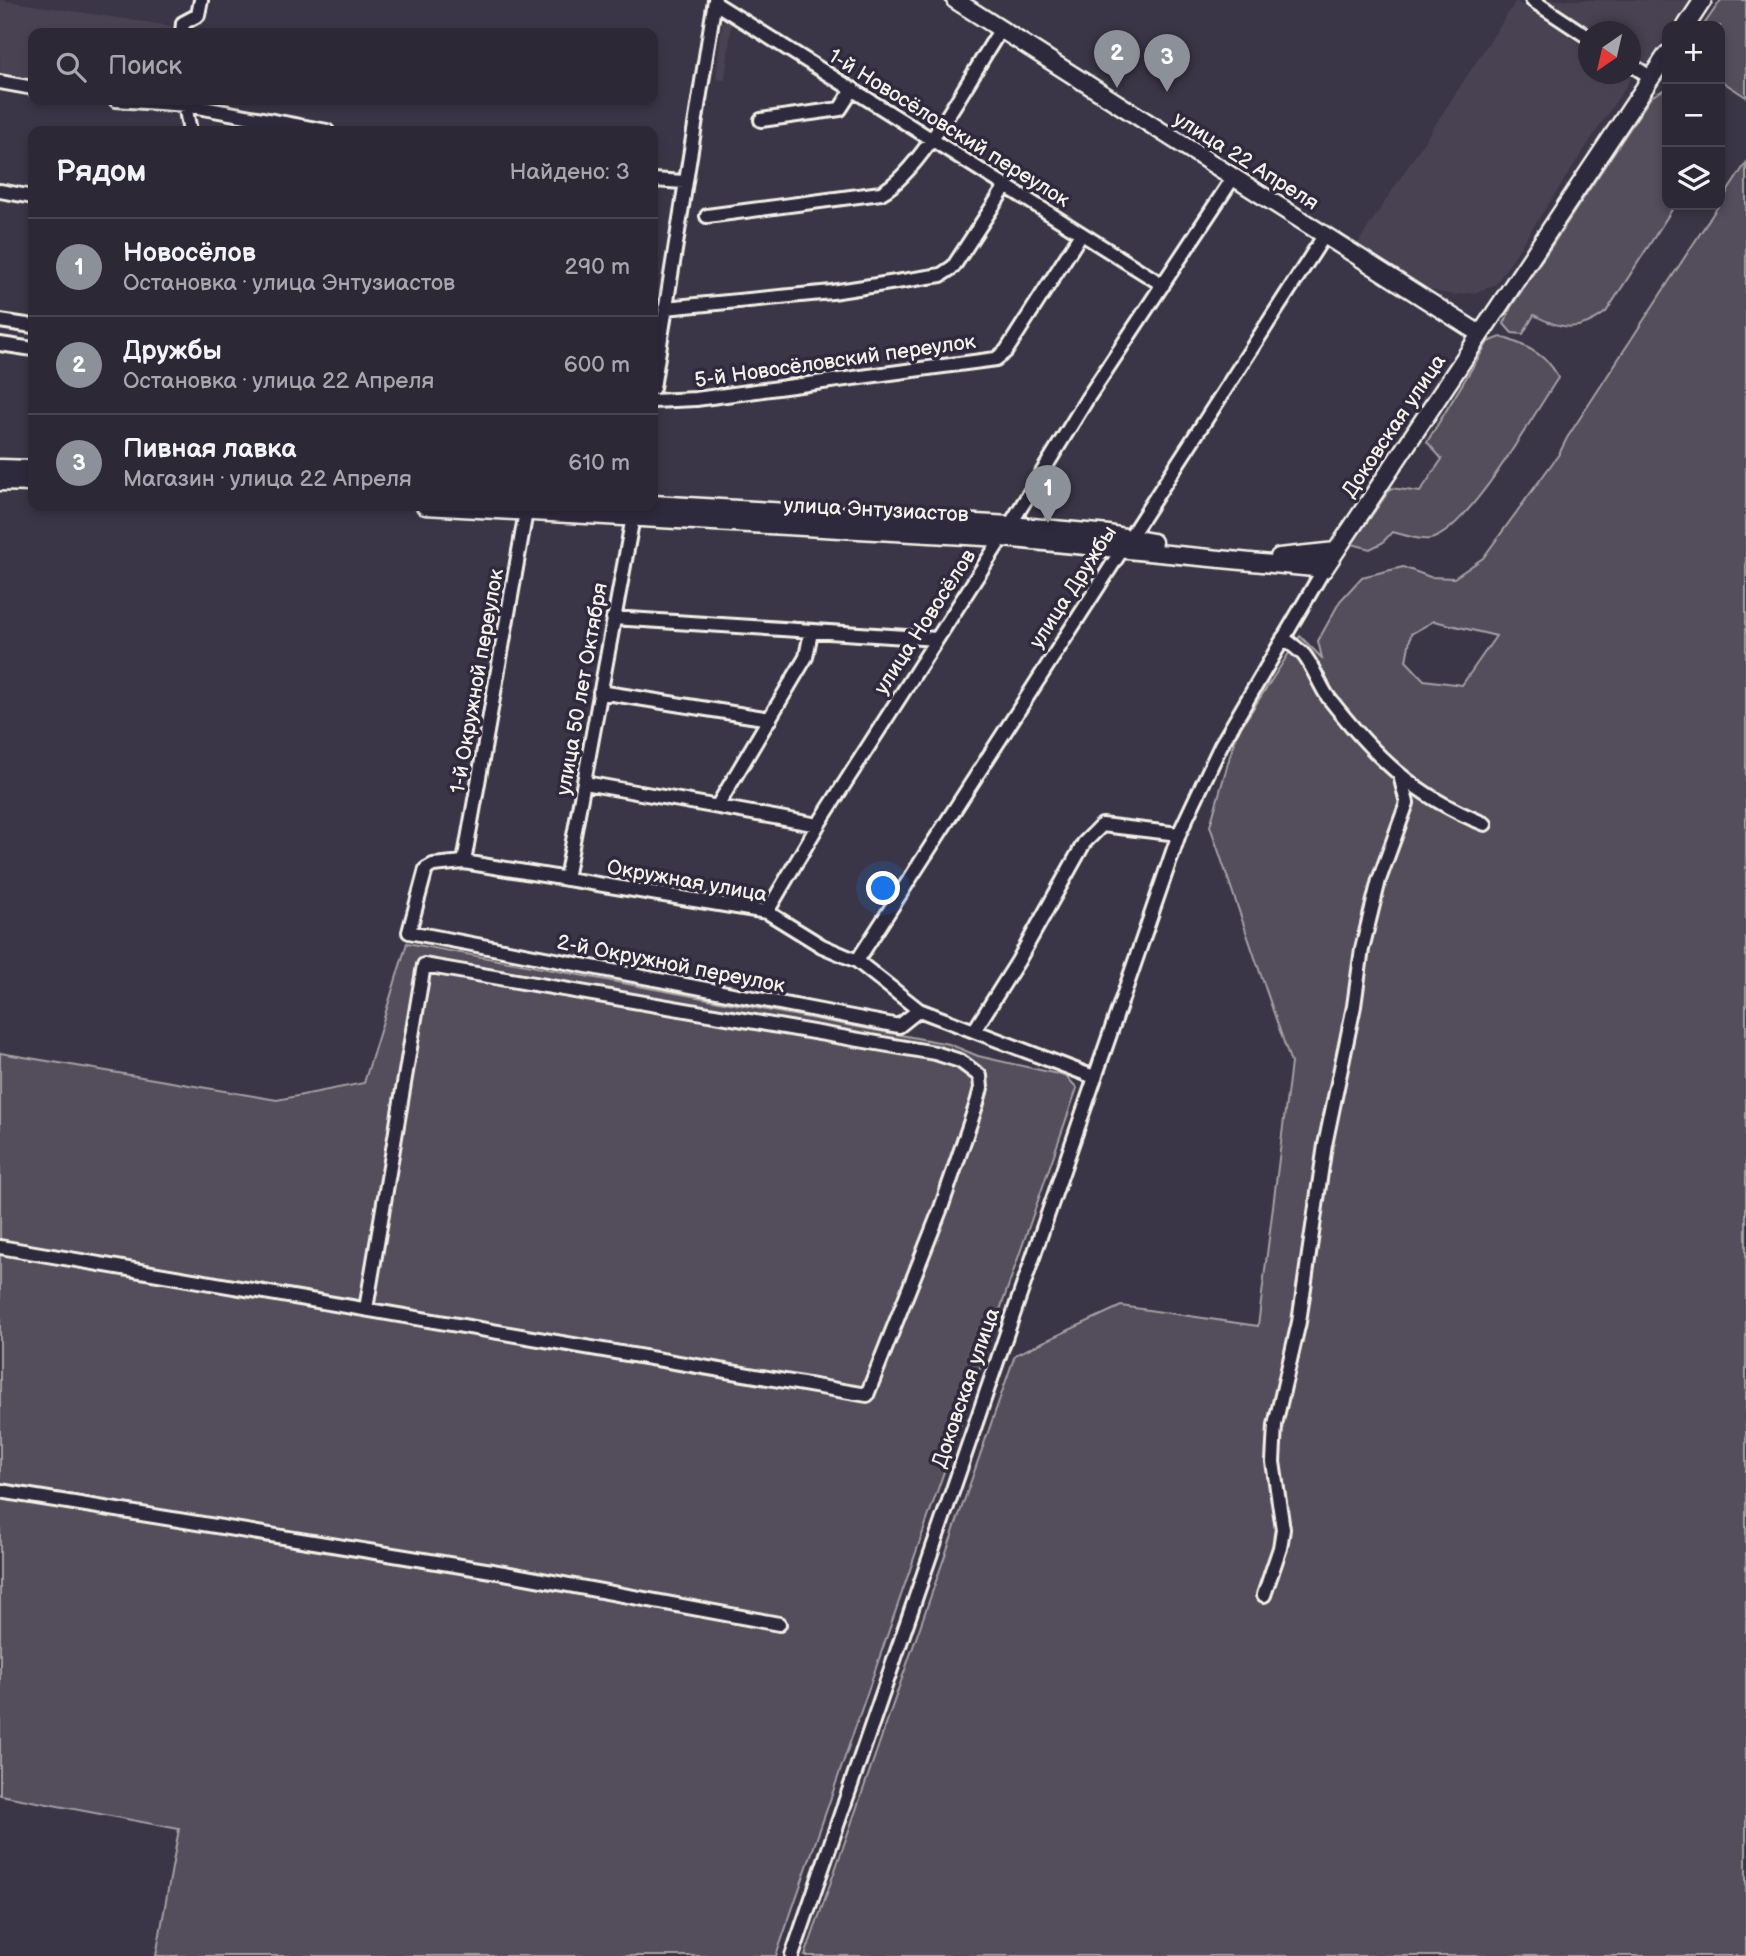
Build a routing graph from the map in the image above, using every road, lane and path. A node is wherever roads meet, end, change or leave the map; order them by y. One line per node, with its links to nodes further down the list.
1 (201, 0): 7 (street)
2 (955, 0): 8 (main road, улица 22 Апреля)
3 (1532, 0): 9 (street)
4 (1703, 0): 6 (main road)
5 (715, 1): 15 (street, 1-й Новосёловский переулок); 24 (street)
6 (1689, 21)
7 (182, 28)
8 (1001, 29): 21 (street); 22 (main road, улица 22 Апреля)
9 (1578, 30)
10 (1662, 62): 12 (main road, Доковская улица)
11 (1641, 71): 12 (street)
12 (1652, 78): 35 (main road, Доковская улица)
13 (0, 82): 14 (street)
14 (28, 87)
15 (853, 89): 18 (street); 21 (street, 1-й Новосёловский переулок)
16 (186, 105): 19 (street)
17 (199, 105): 20 (street)
18 (761, 120)
19 (189, 126)
20 (287, 126)
21 (930, 139): 25 (street, 1-й Новосёловский переулок); 28 (street)
22 (1233, 178): 30 (main road, улица 22 Апреля); 31 (street, улица Новосёлов)
23 (658, 180): 24 (street)
24 (684, 182): 32 (street)
25 (1006, 186): 29 (street, 1-й Новосёловский переулок); 32 (street)
26 (0, 191): 27 (street)
27 (28, 196)
28 (706, 216)
29 (1081, 234): 31 (street, 1-й Новосёловский переулок); 39 (street, 5-й Новосёловский переулок)
30 (1324, 236): 35 (main road, улица 22 Апреля); 48 (street, улица Дружбы)
31 (1163, 285): 47 (street, улица Новосёлов)
32 (665, 307): 38 (street)
33 (0, 321): 34 (street)
34 (28, 325)
35 (1480, 334): 49 (main road, Доковская улица)
36 (0, 344): 37 (street)
37 (28, 348)
38 (658, 354)
39 (658, 401)
40 (0, 468): 41 (main road)
41 (28, 469)
42 (0, 481): 43 (main road)
43 (28, 483)
44 (658, 503): 47 (main road, улица Энтузиастов)
45 (526, 511): 63 (street, 1-й Окружной переулок)
46 (633, 511): 47 (main road, улица Энтузиастов); 51 (street, улица 50 лет Октября)
47 (1006, 532): 48 (main road, улица Энтузиастов); 54 (street, улица Новосёлов)
48 (1123, 544): 49 (main road, улица Энтузиастов); 50 (main road, улица Энтузиастов); 67 (street, улица Дружбы)
49 (1336, 551): 50 (main road, Доковская улица)
50 (1324, 569): 53 (street, Доковская улица)
51 (613, 618): 52 (street); 55 (street, улица 50 лет Октября)
52 (811, 632): 54 (street); 56 (street)
53 (1283, 638): 57 (street); 62 (street, Доковская улица)
54 (937, 639): 61 (street, улица Новосёлов)
55 (600, 692): 56 (street); 58 (street, улица 50 лет Октября)
56 (770, 719): 59 (street)
57 (1400, 775): 60 (street); 74 (street)
58 (586, 783): 59 (street); 64 (street, улица 50 лет Октября)
59 (718, 805): 61 (street)
60 (1485, 824)
61 (818, 825): 65 (street, улица Новосёлов)
62 (1179, 834): 69 (street); 70 (street, Доковская улица)
63 (464, 862): 64 (street, Окружная улица); 66 (street, Окружная улица)
64 (566, 879): 65 (street, Окружная улица)
65 (767, 912): 67 (street, Окружная улица)
66 (410, 932): 68 (street, 2-й Окружной переулок)
67 (857, 961): 68 (street, Окружная улица)
68 (919, 1010): 69 (street, Окружная улица)
69 (974, 1031): 70 (street, Окружная улица)
70 (1094, 1077): 76 (street, Доковская улица)
71 (0, 1247): 72 (street)
72 (366, 1309): 72 (street)
73 (0, 1490): 75 (street)
74 (1264, 1595)
75 (779, 1624)
76 (792, 1956)

